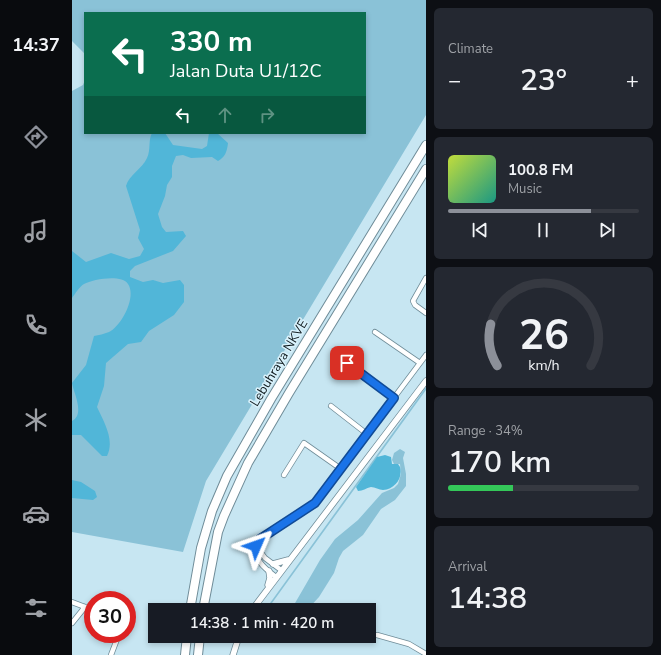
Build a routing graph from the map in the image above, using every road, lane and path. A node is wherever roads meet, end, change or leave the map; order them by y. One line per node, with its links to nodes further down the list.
1 (426, 145): 25 (highway, Lebuhraya NKVE)
2 (426, 170): 26 (highway, Lebuhraya NKVE)
3 (426, 278): 4 (street)
4 (426, 313)
5 (375, 332): 8 (street)
6 (426, 355): 8 (street)
7 (347, 363): 10 (street)
8 (420, 364): 10 (street)
9 (426, 381): 16 (street)
10 (394, 398): 12 (street)
11 (331, 406): 12 (street)
12 (367, 434): 13 (street)
13 (341, 469): 14 (street); 15 (street)
14 (284, 475)
15 (256, 546): 17 (street); 18 (street)
16 (291, 557): 19 (street); 20 (street)
17 (265, 558): 18 (street); 19 (street)
18 (260, 563): 21 (street)
19 (273, 564): 20 (street)
20 (281, 570): 22 (street)
21 (269, 572): 22 (street); 23 (street)
22 (276, 577): 23 (street)
23 (264, 594): 27 (street)
24 (72, 602): 28 (street)
25 (191, 603)
26 (204, 603)
27 (257, 603)
28 (84, 607)
29 (84, 608): 30 (street)
30 (72, 624)
31 (377, 635): 36 (street)
32 (116, 643): 37 (street)
33 (186, 643): 38 (highway)
34 (199, 643): 39 (highway)
35 (237, 643): 40 (street)
36 (426, 654)
37 (111, 655)
38 (185, 655)
39 (198, 655)
40 (233, 655)

